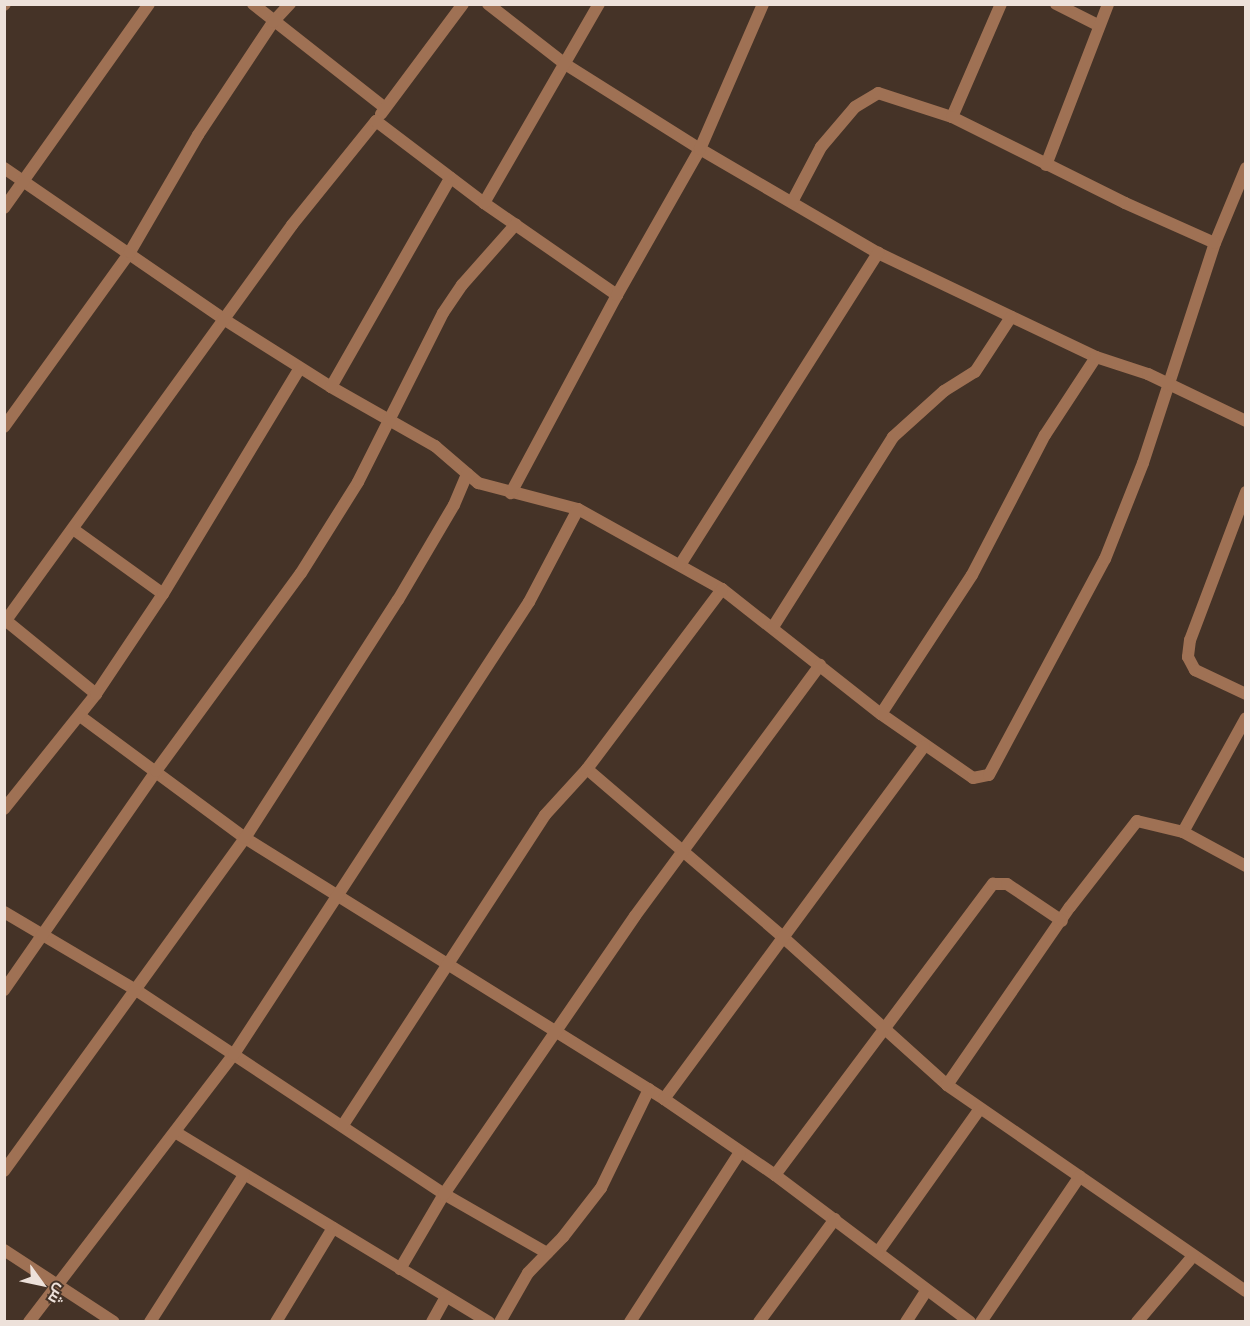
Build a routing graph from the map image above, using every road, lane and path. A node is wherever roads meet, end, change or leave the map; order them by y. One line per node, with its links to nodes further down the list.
1 (149, 4): 22 (street)
2 (253, 4): 11 (street)
3 (290, 4): 11 (street)
4 (463, 4): 14 (street)
5 (488, 4): 13 (street)
6 (598, 4): 13 (street)
7 (764, 4): 17 (street)
8 (1001, 4): 15 (street)
9 (1056, 4): 12 (street)
10 (1108, 4): 12 (street)
11 (273, 21): 14 (street); 28 (street)
12 (1098, 25): 18 (street)
13 (565, 64): 17 (street); 24 (street)
14 (385, 108): 16 (street)
15 (951, 117): 18 (street); 23 (street)
16 (376, 121): 21 (street); 32 (street)
17 (700, 149): 23 (street); 30 (street)
18 (1046, 165): 27 (street)
19 (4, 168): 22 (street)
20 (1245, 168): 27 (street)
21 (450, 178): 24 (street); 36 (street)
22 (22, 180): 25 (street); 28 (street)
23 (792, 202): 29 (street)
24 (484, 203): 26 (street)
25 (4, 208)
26 (516, 224): 30 (street); 38 (street)
27 (1215, 243): 35 (street)
28 (130, 252): 32 (street); 39 (street)
29 (878, 253): 31 (street); 45 (street)
30 (617, 295): 42 (street)
31 (1011, 317): 33 (street); 49 (street)
32 (225, 320): 34 (street); 44 (street)
33 (1096, 357): 35 (street); 53 (street)
34 (300, 368): 36 (street); 47 (street)
35 (1169, 384): 37 (street); 56 (street)
36 (331, 387): 38 (street)
37 (1245, 421)
38 (391, 422): 40 (street); 58 (street)
39 (4, 427)
40 (467, 474): 42 (street); 61 (street)
41 (1245, 492): 52 (street)
42 (511, 493): 43 (street)
43 (578, 509): 45 (street); 64 (street)
44 (73, 529): 47 (street); 48 (street)
45 (680, 565): 46 (street)
46 (722, 588): 49 (street); 57 (street)
47 (163, 594): 51 (street)
48 (5, 621): 51 (street)
49 (773, 627): 50 (street)
50 (820, 665): 53 (street); 62 (street)
51 (96, 694): 54 (street)
52 (1245, 694)
53 (881, 714): 56 (street)
54 (80, 716): 58 (street); 59 (street)
55 (1245, 717): 60 (street)
56 (924, 746): 68 (street)
57 (587, 769): 62 (street); 69 (street)
58 (156, 771): 61 (street); 67 (street)
59 (4, 808)
60 (1183, 832): 63 (street); 66 (street)
61 (246, 838): 64 (street); 71 (street)
62 (682, 853): 68 (street); 72 (street)
63 (1245, 866)
64 (336, 894): 69 (street); 74 (street)
65 (4, 912): 67 (street)
66 (1062, 921): 73 (street); 75 (street)
67 (41, 937): 70 (street); 71 (street)
68 (785, 939): 73 (street); 77 (street)
69 (446, 963): 72 (street); 79 (street)
70 (4, 990)
71 (136, 990): 74 (street); 82 (street)
72 (556, 1031): 76 (street); 86 (street)
73 (884, 1032): 75 (street); 84 (street)
74 (234, 1054): 79 (street); 80 (street)
75 (947, 1085): 78 (street)
76 (649, 1089): 77 (street); 91 (street)
77 (664, 1099): 81 (street)
78 (979, 1110): 85 (street); 90 (street)
79 (343, 1125): 86 (street)
80 (175, 1132): 83 (street); 94 (street)
81 (740, 1152): 84 (street); 105 (street)
82 (4, 1171)
83 (244, 1175): 88 (street); 100 (street)
84 (776, 1175): 87 (street)
85 (1080, 1176): 92 (street); 109 (street)
86 (444, 1194): 91 (street); 93 (street)
87 (835, 1219): 90 (street); 106 (street)
88 (333, 1228): 93 (street); 101 (street)
89 (4, 1250): 94 (street)
90 (878, 1252): 95 (street)
91 (547, 1253): 104 (street)
92 (1193, 1256): 96 (street); 110 (street)
93 (400, 1269): 97 (street)
94 (55, 1284): 98 (street); 99 (street)
95 (927, 1290): 107 (street); 108 (street)
96 (1245, 1291)
97 (446, 1297): 102 (street); 103 (street)
98 (29, 1322)
99 (114, 1322)
100 (150, 1322)
101 (276, 1322)
102 (432, 1322)
103 (489, 1322)
104 (500, 1322)
105 (630, 1322)
106 (759, 1322)
107 (906, 1322)
108 (970, 1322)
109 (981, 1322)
110 (1137, 1322)

